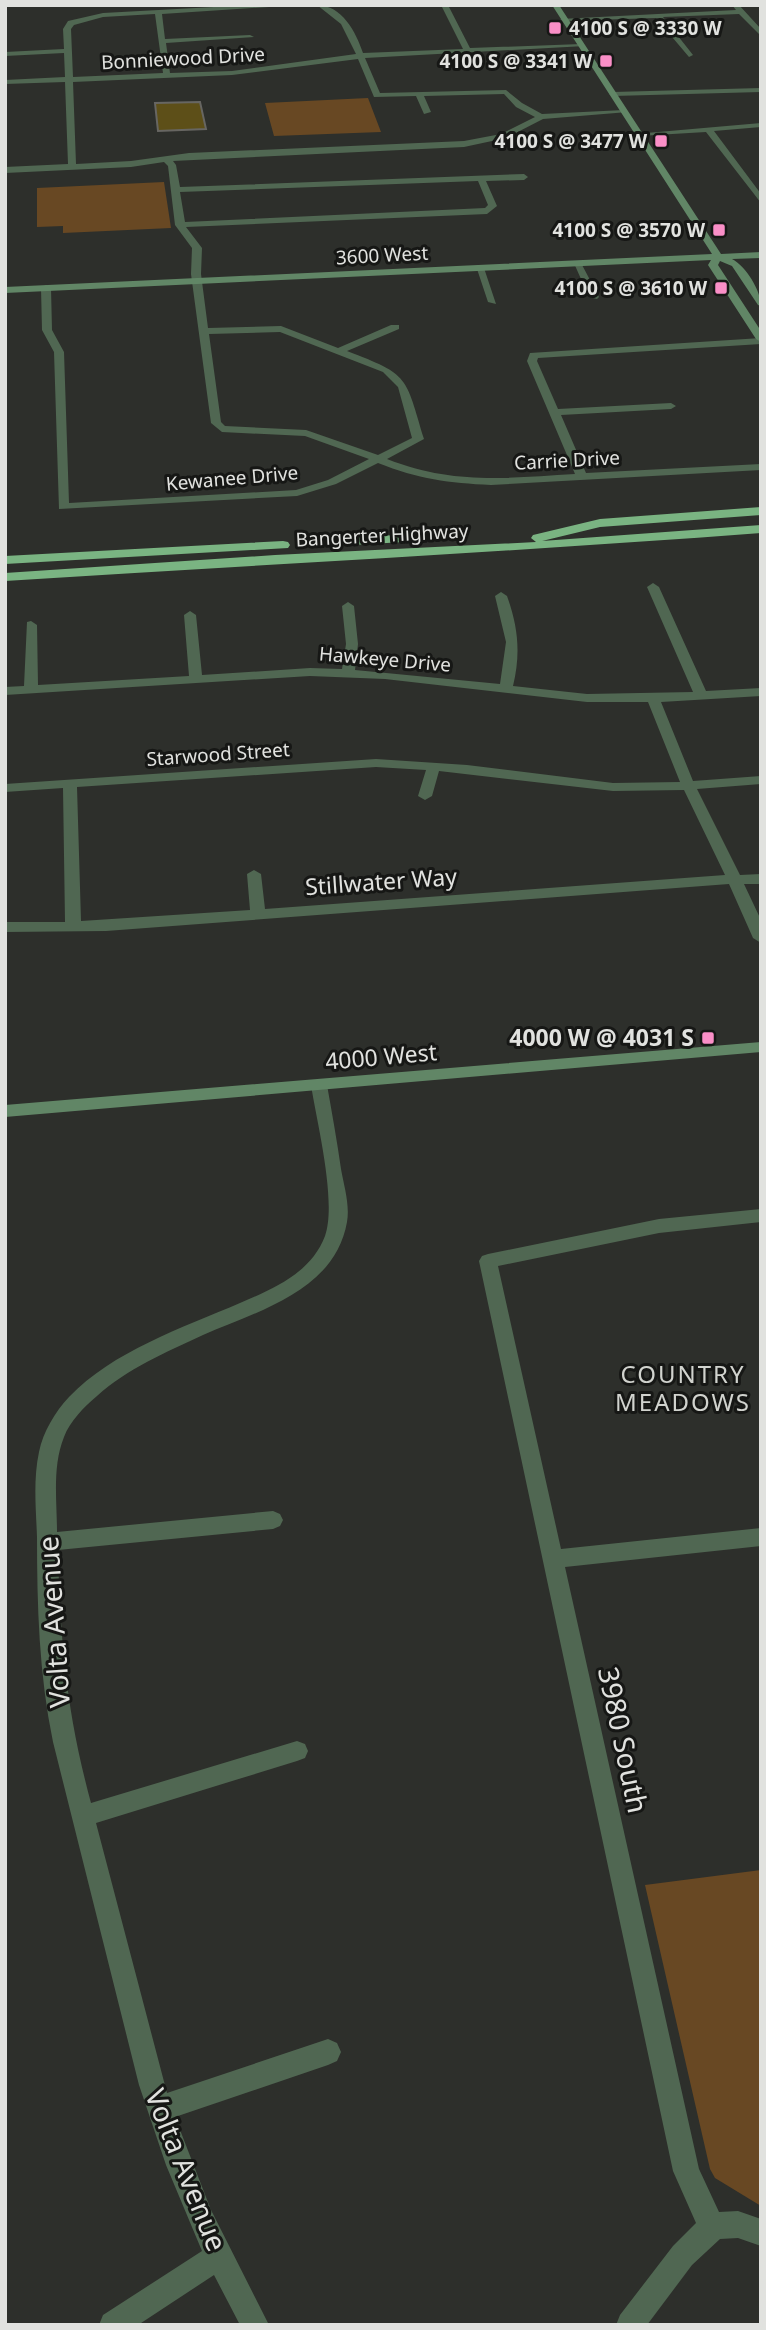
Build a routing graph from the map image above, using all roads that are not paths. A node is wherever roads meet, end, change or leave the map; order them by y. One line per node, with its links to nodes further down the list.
1 (297, 5): 8 (street)
2 (320, 5): 7 (street)
3 (444, 5): 16 (street)
4 (555, 5): 11 (main road)
5 (735, 5): 9 (street)
6 (344, 7): 7 (street)
7 (329, 9): 19 (street)
8 (158, 12): 14 (street); 17 (street)
9 (741, 12): 10 (street); 12 (street)
10 (658, 15): 11 (street); 20 (street)
11 (564, 19): 15 (main road)
12 (761, 34)
13 (250, 37): 14 (street)
14 (162, 41): 21 (street)
15 (581, 46): 16 (street, Bonniewood Drive); 25 (main road)
16 (467, 50): 19 (street, Bonniewood Drive)
17 (68, 51): 18 (street); 22 (street)
18 (5, 54)
19 (361, 55): 21 (street, Bonniewood Drive); 26 (street)
20 (689, 55)
21 (167, 76): 22 (street, Bonniewood Drive)
22 (69, 80): 23 (street, Bonniewood Drive); 36 (street)
23 (5, 82)
24 (761, 90): 25 (street)
25 (613, 94): 28 (main road)
26 (419, 96): 27 (street); 29 (street)
27 (426, 112)
28 (624, 112): 29 (street); 32 (main road)
29 (541, 117): 33 (street)
30 (761, 125): 31 (street)
31 (710, 131): 32 (street); 41 (street)
32 (639, 134): 44 (main road)
33 (503, 136): 34 (street); 35 (street)
34 (515, 141)
35 (166, 159): 36 (street); 40 (street)
36 (72, 167): 37 (street)
37 (5, 170)
38 (524, 177): 39 (street)
39 (481, 179): 40 (street); 42 (street)
40 (175, 190): 42 (street)
41 (761, 200)
42 (180, 225): 47 (street)
43 (761, 255): 44 (main road, 3600 West)
44 (718, 257): 45 (main road, 3600 West); 52 (main road); 53 (main road)
45 (576, 263): 46 (main road, 3600 West); 50 (street)
46 (479, 268): 47 (main road, 3600 West); 51 (street)
47 (198, 281): 48 (main road, 3600 West); 56 (street)
48 (46, 288): 49 (main road, 3600 West); 61 (street, Kewanee Drive)
49 (5, 290)
50 (594, 297)
51 (494, 302)
52 (761, 303)
53 (740, 308): 54 (main road); 57 (main road)
54 (761, 322)
55 (396, 327): 58 (street)
56 (204, 331): 58 (street, Kewanee Drive); 61 (street, Carrie Drive)
57 (761, 340): 60 (street)
58 (339, 351): 61 (street, Kewanee Drive)
59 (671, 406): 60 (street)
60 (554, 412): 63 (street)
61 (378, 460): 63 (street, Carrie Drive)
62 (761, 467): 63 (street, Carrie Drive)
63 (582, 477)
64 (761, 511): 67 (highway)
65 (761, 518): 67 (highway, Bangerter Highway)
66 (761, 529): 68 (highway, Bangerter Highway)
67 (553, 532): 68 (highway); 69 (highway, Bangerter Highway)
68 (275, 559): 70 (highway, Bangerter Highway)
69 (5, 560)
70 (5, 577)
71 (653, 587): 82 (street)
72 (501, 596): 79 (street)
73 (348, 606): 76 (street)
74 (190, 615): 77 (street)
75 (31, 625): 78 (street)
76 (348, 673): 77 (street, Hawkeye Drive); 79 (street, Hawkeye Drive)
77 (196, 678): 78 (street, Hawkeye Drive)
78 (31, 689): 80 (street, Hawkeye Drive)
79 (506, 690): 83 (street, Hawkeye Drive)
80 (5, 691)
81 (761, 692): 82 (street, Hawkeye Drive)
82 (702, 696): 83 (street, Hawkeye Drive)
83 (653, 698): 87 (street)
84 (434, 766): 86 (street, Starwood Street); 87 (street, Starwood Street); 89 (street)
85 (761, 780): 87 (street, Starwood Street)
86 (70, 783): 88 (street, Starwood Street); 94 (street)
87 (687, 785): 92 (street)
88 (5, 788)
89 (425, 796)
90 (254, 874): 93 (street)
91 (761, 879): 92 (street, Stillwater Way)
92 (734, 880): 93 (street, Stillwater Way); 96 (street)
93 (258, 914): 94 (street, Stillwater Way)
94 (73, 926): 95 (street, Stillwater Way)
95 (5, 927)
96 (761, 938)
97 (761, 1047): 98 (main road, 4000 West)
98 (319, 1085): 99 (main road, 4000 West); 103 (street, Volta Avenue)
99 (5, 1111)
100 (761, 1215): 104 (street, 3980 South)
101 (273, 1520): 103 (street)
102 (761, 1537): 104 (street)
103 (47, 1542): 106 (street, Volta Avenue)
104 (554, 1559): 109 (street, 3980 South)
105 (297, 1751): 106 (street)
106 (84, 1816): 108 (street, Volta Avenue)
107 (328, 2052): 108 (street)
108 (159, 2109): 111 (street, Volta Avenue)
109 (712, 2228): 110 (street); 114 (street)
110 (761, 2233)
111 (220, 2255): 112 (street); 113 (street, Volta Avenue)
112 (113, 2325)
113 (255, 2325)
114 (630, 2325)

